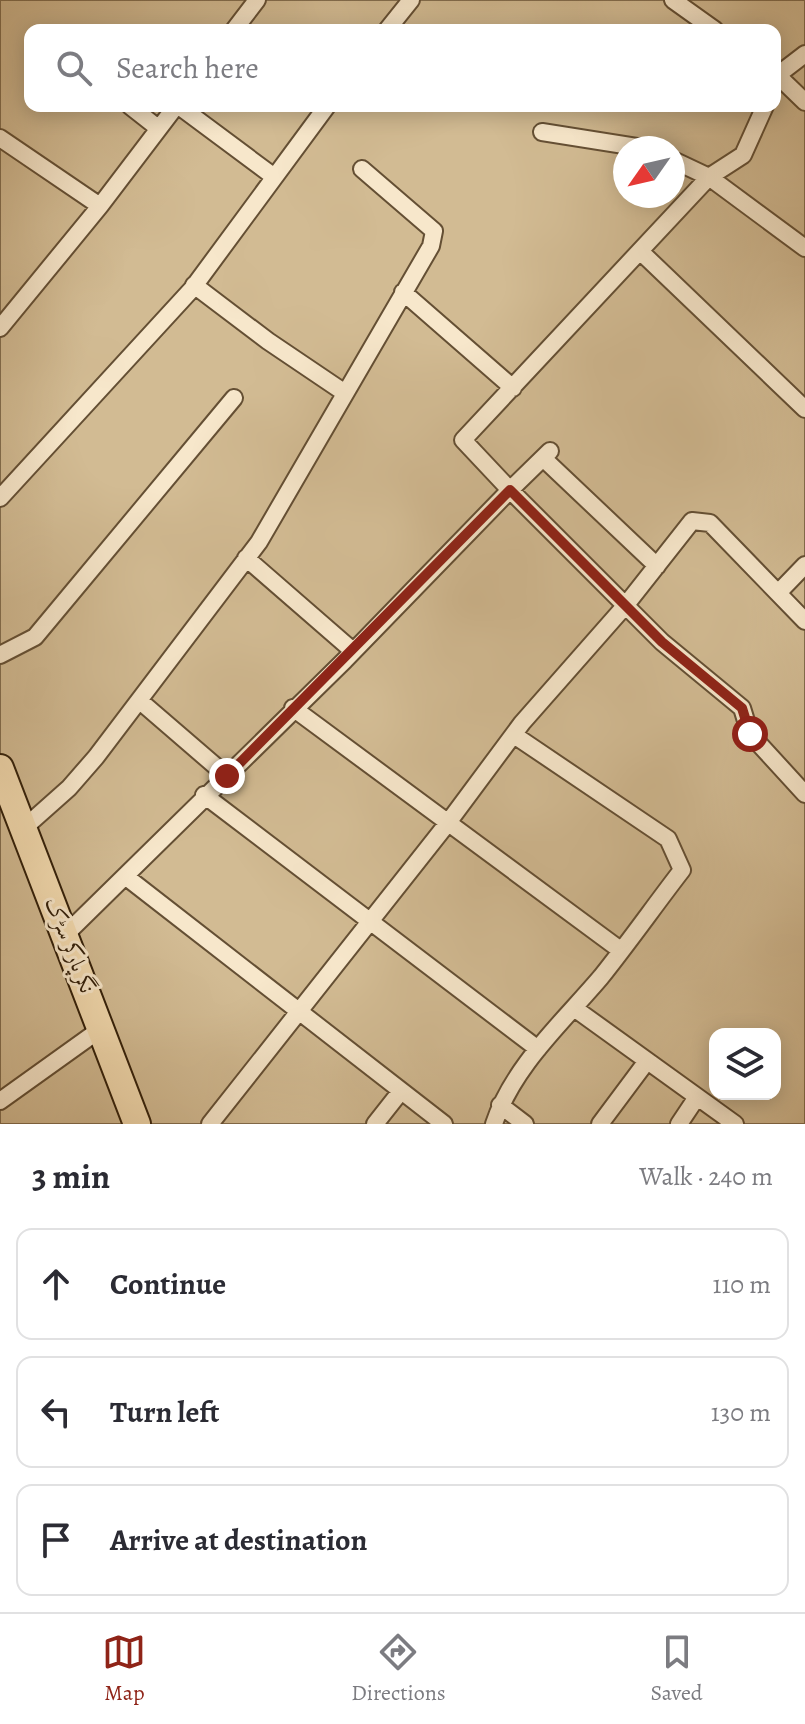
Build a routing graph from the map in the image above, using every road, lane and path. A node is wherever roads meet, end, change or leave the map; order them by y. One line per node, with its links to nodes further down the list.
1 (257, 0): 4 (street)
2 (411, 0): 5 (street)
3 (673, 0): 6 (street)
4 (239, 24)
5 (392, 24)
6 (707, 24)
7 (805, 54): 8 (street)
8 (781, 71)
9 (781, 80): 10 (street)
10 (805, 102)
11 (138, 112): 16 (street)
12 (173, 112): 16 (street)
13 (186, 112): 22 (street)
14 (322, 112): 22 (street)
15 (762, 112): 23 (street)
16 (158, 128): 24 (street)
17 (542, 132): 19 (street)
18 (0, 138): 24 (street)
19 (613, 143)
20 (685, 166): 23 (street)
21 (362, 169): 28 (street)
22 (273, 176): 27 (street)
23 (709, 177): 25 (street); 26 (street)
24 (100, 206): 29 (street)
25 (805, 248)
26 (642, 253): 30 (street); 33 (street)
27 (194, 285): 31 (street); 35 (street)
28 (403, 292): 30 (street); 31 (street)
29 (0, 328)
30 (513, 388): 34 (street)
31 (345, 393): 36 (street)
32 (234, 398): 43 (street)
33 (805, 409)
34 (510, 490): 38 (street); 40 (street); 42 (street)
35 (0, 498)
36 (246, 558): 42 (street); 44 (street)
37 (805, 565): 39 (street)
38 (657, 566): 39 (street); 40 (street)
39 (778, 593): 41 (street)
40 (625, 606): 46 (street); 49 (street)
41 (805, 621)
42 (353, 651): 45 (street)
43 (0, 655)
44 (140, 701): 48 (street); 52 (street)
45 (293, 708): 48 (street); 51 (street)
46 (514, 735): 51 (street); 56 (street)
47 (0, 768): 52 (main road, نگر پارکر سڑک)
48 (227, 776): 50 (street)
49 (805, 794)
50 (204, 795): 53 (street); 54 (street)
51 (447, 824): 54 (street); 56 (street)
52 (24, 828): 55 (main road, نگر پارکر سڑک)
53 (125, 876): 55 (street); 58 (street)
54 (370, 921): 58 (street); 60 (street)
55 (67, 933): 59 (main road, نگر پارکر سڑک)
56 (619, 949): 57 (street)
57 (574, 1008): 60 (street); 61 (street)
58 (300, 1012): 62 (street); 67 (street)
59 (102, 1028): 64 (street); 66 (main road, نگر پارکر سڑک)
60 (538, 1049): 65 (street)
61 (647, 1061): 63 (street); 72 (street)
62 (401, 1091): 68 (street); 69 (street)
63 (697, 1097): 73 (street); 74 (street)
64 (0, 1101)
65 (500, 1105): 70 (street); 71 (street)
66 (137, 1124)
67 (210, 1124)
68 (375, 1124)
69 (444, 1124)
70 (494, 1124)
71 (525, 1124)
72 (600, 1124)
73 (679, 1124)
74 (735, 1124)

